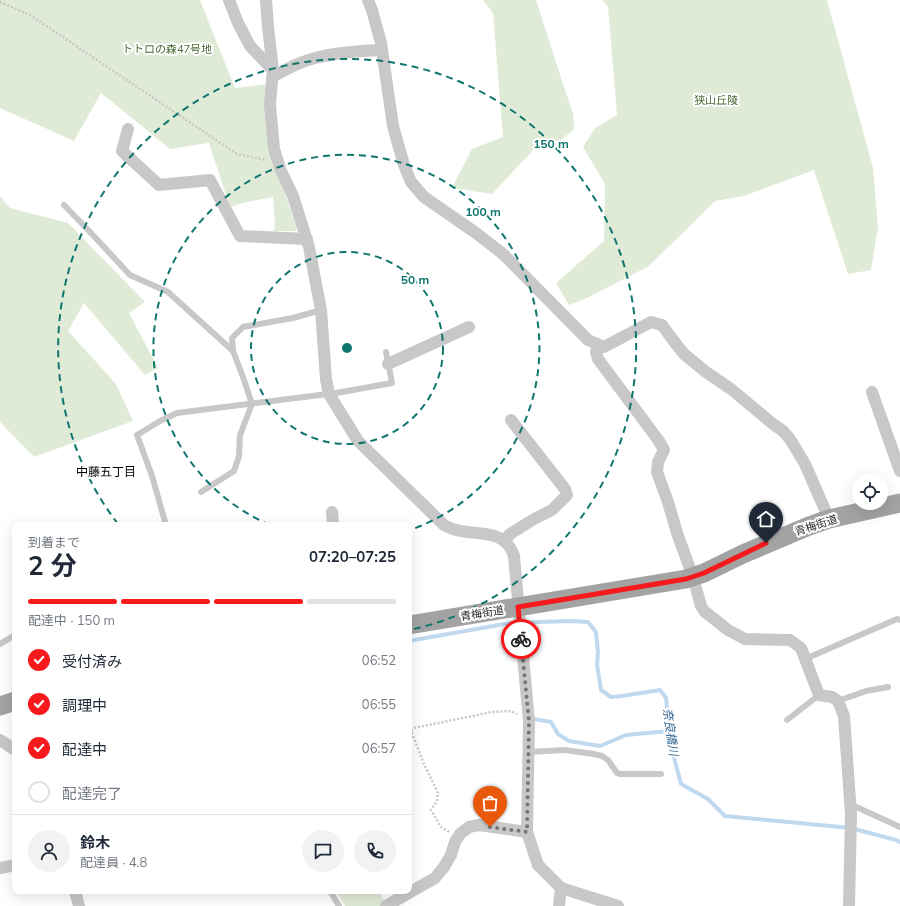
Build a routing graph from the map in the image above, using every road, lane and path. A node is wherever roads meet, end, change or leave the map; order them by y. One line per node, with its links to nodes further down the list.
1 (229, 0): 6 (street)
2 (266, 0): 6 (street)
3 (368, 0): 5 (street)
4 (0, 2): 8 (path)
5 (382, 50): 6 (street); 13 (street)
6 (272, 73): 8 (street)
7 (128, 130): 10 (street)
8 (278, 163): 10 (street)
9 (64, 205): 14 (lane)
10 (307, 239): 11 (street)
11 (321, 310): 14 (lane); 18 (street)
12 (469, 327): 16 (street)
13 (598, 345): 25 (street); 29 (street)
14 (232, 351): 19 (lane)
15 (386, 352): 16 (lane)
16 (388, 364): 18 (lane)
17 (872, 392): 21 (street)
18 (329, 394): 19 (lane); 28 (street)
19 (252, 404): 22 (lane); 26 (lane)
20 (510, 420): 28 (street)
21 (900, 471)
22 (200, 492)
23 (900, 503): 25 (main road, 青梅街道)
24 (332, 512): 27 (street)
25 (829, 519): 29 (main road, 青梅街道)
26 (165, 522)
27 (333, 522)
28 (504, 541): 30 (street)
29 (693, 577): 30 (main road, 青梅街道); 35 (street)
30 (519, 612): 32 (main road, 青梅街道); 41 (street)
31 (900, 620): 35 (lane)
32 (412, 625)
33 (12, 637): 34 (lane)
34 (0, 643)
35 (805, 659): 37 (street)
36 (888, 687): 38 (lane)
37 (819, 695): 38 (street); 42 (lane)
38 (838, 701): 49 (street)
39 (12, 702): 40 (main road)
40 (0, 706)
41 (528, 718): 43 (path); 47 (street)
42 (787, 720)
43 (412, 731)
44 (412, 734): 52 (path)
45 (0, 740): 46 (street)
46 (12, 748)
47 (528, 752): 48 (lane); 51 (street)
48 (661, 774)
49 (850, 804): 50 (lane); 65 (street)
50 (900, 827)
51 (527, 832): 52 (street); 55 (street)
52 (458, 838): 56 (street)
53 (12, 865): 54 (street)
54 (0, 868)
55 (561, 888): 63 (street); 64 (street)
56 (412, 891)
57 (76, 894): 60 (street)
58 (332, 894): 61 (lane)
59 (407, 894): 62 (street)
60 (79, 906)
61 (339, 906)
62 (386, 906)
63 (559, 906)
64 (618, 906)
65 (849, 906)

